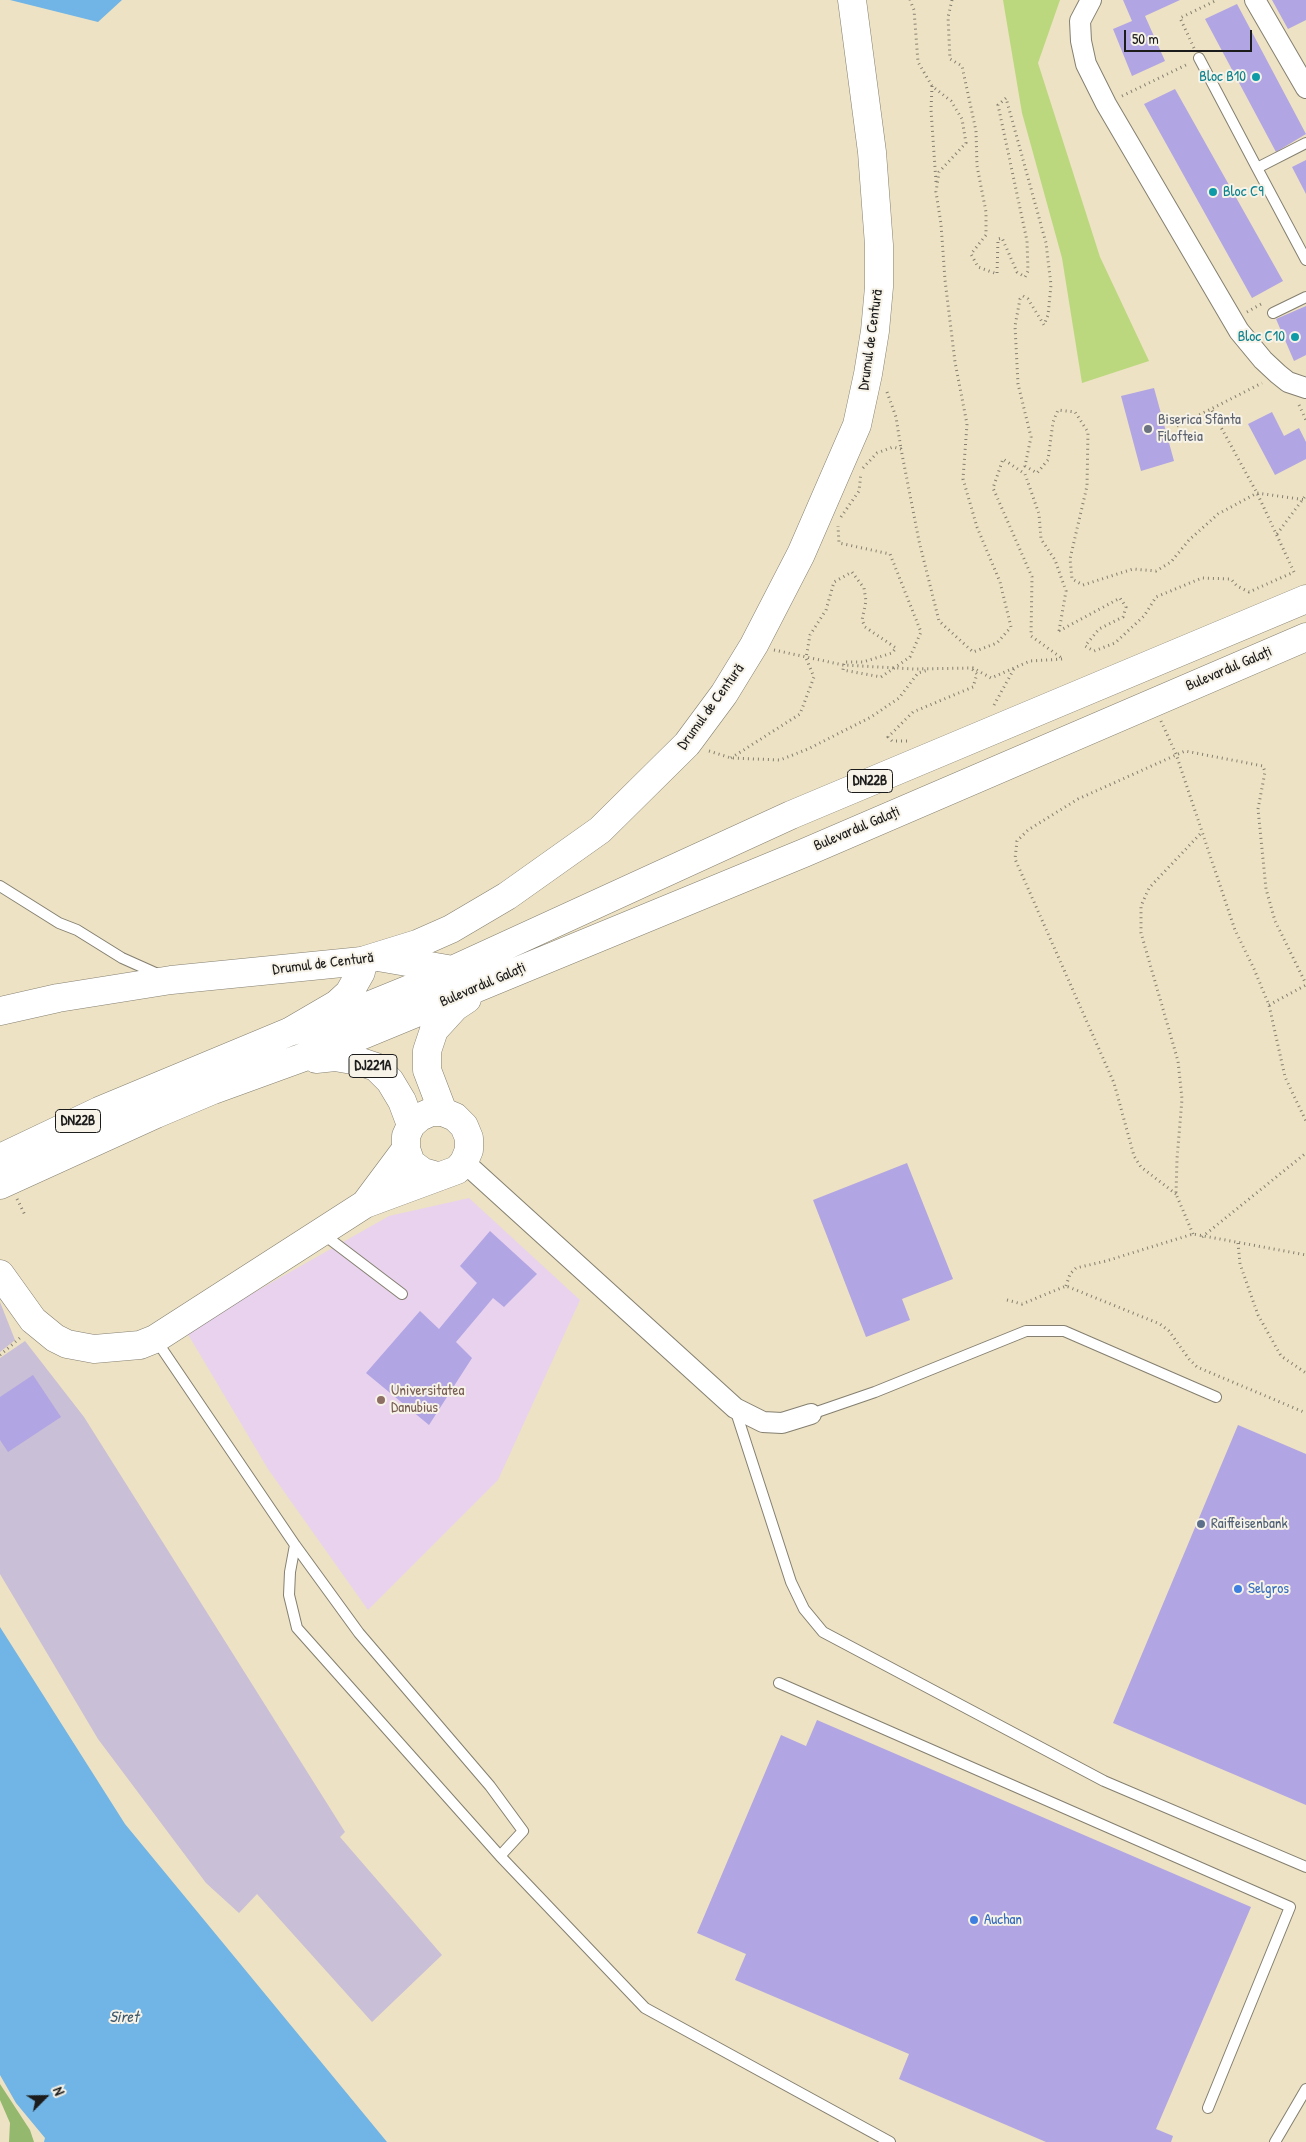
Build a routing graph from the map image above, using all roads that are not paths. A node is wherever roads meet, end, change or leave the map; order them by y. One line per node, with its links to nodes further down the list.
1 (852, 0): 17 (main road, Drumul de Centură)
2 (1091, 0): 12 (street)
3 (1254, 0): 5 (street)
4 (1199, 58): 8 (lane)
5 (1301, 67): 6 (street)
6 (1306, 88)
7 (1306, 143): 8 (lane)
8 (1257, 168): 9 (lane)
9 (1306, 260)
10 (1306, 296): 11 (lane)
11 (1273, 313)
12 (1306, 388)
13 (1300, 602): 14 (main road); 18 (main road, Bulevardul Galați / DN22B)
14 (1306, 632)
15 (1306, 637): 20 (main road, Bulevardul Galați / DN22B)
16 (0, 886): 19 (lane)
17 (370, 959): 18 (main road); 19 (main road, Drumul de Centură); 22 (main road)
18 (453, 970): 22 (main road, Bulevardul Galați / DN22B)
19 (171, 980): 21 (main road, Drumul de Centură)
20 (491, 982): 23 (main road, Bulevardul Galați / DN22B); 24 (main road)
21 (0, 1011)
22 (289, 1032): 27 (main road, DN22B)
23 (302, 1060): 25 (main road, DJ221A); 27 (main road, DN22B)
24 (443, 1112): 25 (main road); 26 (main road)
25 (408, 1137): 28 (main road, DJ221A); 29 (main road)
26 (464, 1162): 28 (main road); 35 (street)
27 (9, 1173)
28 (437, 1176): 29 (main road)
29 (365, 1204): 30 (main road)
30 (321, 1232): 32 (lane); 33 (main road)
31 (0, 1274): 33 (main road)
32 (402, 1294)
33 (155, 1339): 37 (lane)
34 (1216, 1397): 36 (lane)
35 (735, 1408): 36 (street); 40 (lane)
36 (811, 1414)
37 (294, 1545): 39 (lane); 39 (lane)
38 (779, 1683): 42 (lane)
39 (500, 1856): 43 (lane)
40 (1306, 1867)
41 (1306, 2090): 44 (lane)
42 (1208, 2108)
43 (890, 2142)
44 (1276, 2142)

